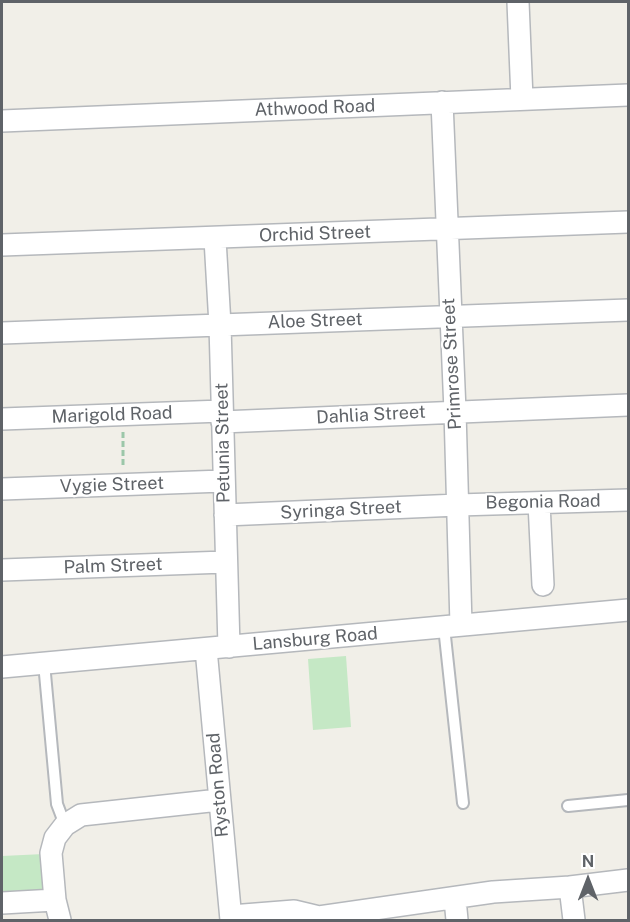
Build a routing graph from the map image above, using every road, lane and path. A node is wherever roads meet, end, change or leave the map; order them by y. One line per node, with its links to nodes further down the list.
1 (518, 2): 3 (street)
2 (628, 95): 3 (street, Athwood Road)
3 (522, 99): 4 (street, Athwood Road)
4 (442, 102): 5 (street, Athwood Road); 7 (street, Primrose Street)
5 (2, 121)
6 (628, 222): 7 (street, Orchid Street)
7 (446, 229): 8 (street, Orchid Street); 11 (street, Primrose Street)
8 (215, 238): 9 (street, Orchid Street); 12 (street, Petunia Street)
9 (2, 245)
10 (628, 310): 11 (street, Aloe Street)
11 (450, 316): 12 (street, Aloe Street); 15 (street, Primrose Street)
12 (220, 325): 13 (street, Aloe Street); 17 (street, Petunia Street)
13 (2, 333)
14 (628, 405): 15 (street, Dahlia Street)
15 (455, 411): 17 (street, Dahlia Street); 24 (street, Primrose Street)
16 (123, 415): 17 (street, Marigold Road); 18 (street, Marigold Road); 20 (path)
17 (222, 417): 19 (street, Petunia Street)
18 (2, 419)
19 (223, 481): 20 (street, Vygie Street); 25 (street, Petunia Street)
20 (123, 484): 21 (street, Vygie Street)
21 (2, 489)
22 (628, 500): 23 (street, Begonia Road)
23 (539, 502): 24 (street, Begonia Road); 28 (street)
24 (458, 505): 25 (street, Syringa Street); 30 (street, Primrose Street)
25 (225, 515): 26 (street, Petunia Street)
26 (225, 562): 27 (street, Palm Street); 31 (street, Petunia Street)
27 (2, 570)
28 (543, 585)
29 (628, 610): 30 (street, Lansburg Road)
30 (452, 626): 31 (street, Lansburg Road); 37 (lane)
31 (229, 647): 32 (street, Lansburg Road)
32 (206, 649): 33 (street, Lansburg Road); 35 (street, Ryston Road)
33 (44, 663): 34 (street, Lansburg Road); 39 (lane)
34 (2, 667)
35 (219, 800): 39 (street); 46 (street, Ryston Road)
36 (628, 800): 38 (lane)
37 (463, 803)
38 (568, 806)
39 (65, 825): 44 (street)
40 (628, 880): 41 (street)
41 (570, 887): 42 (street); 48 (street)
42 (455, 899): 45 (street); 47 (street)
43 (2, 903): 44 (street)
44 (57, 910)
45 (350, 917): 46 (street)
46 (231, 918)
47 (457, 921)
48 (574, 921)

